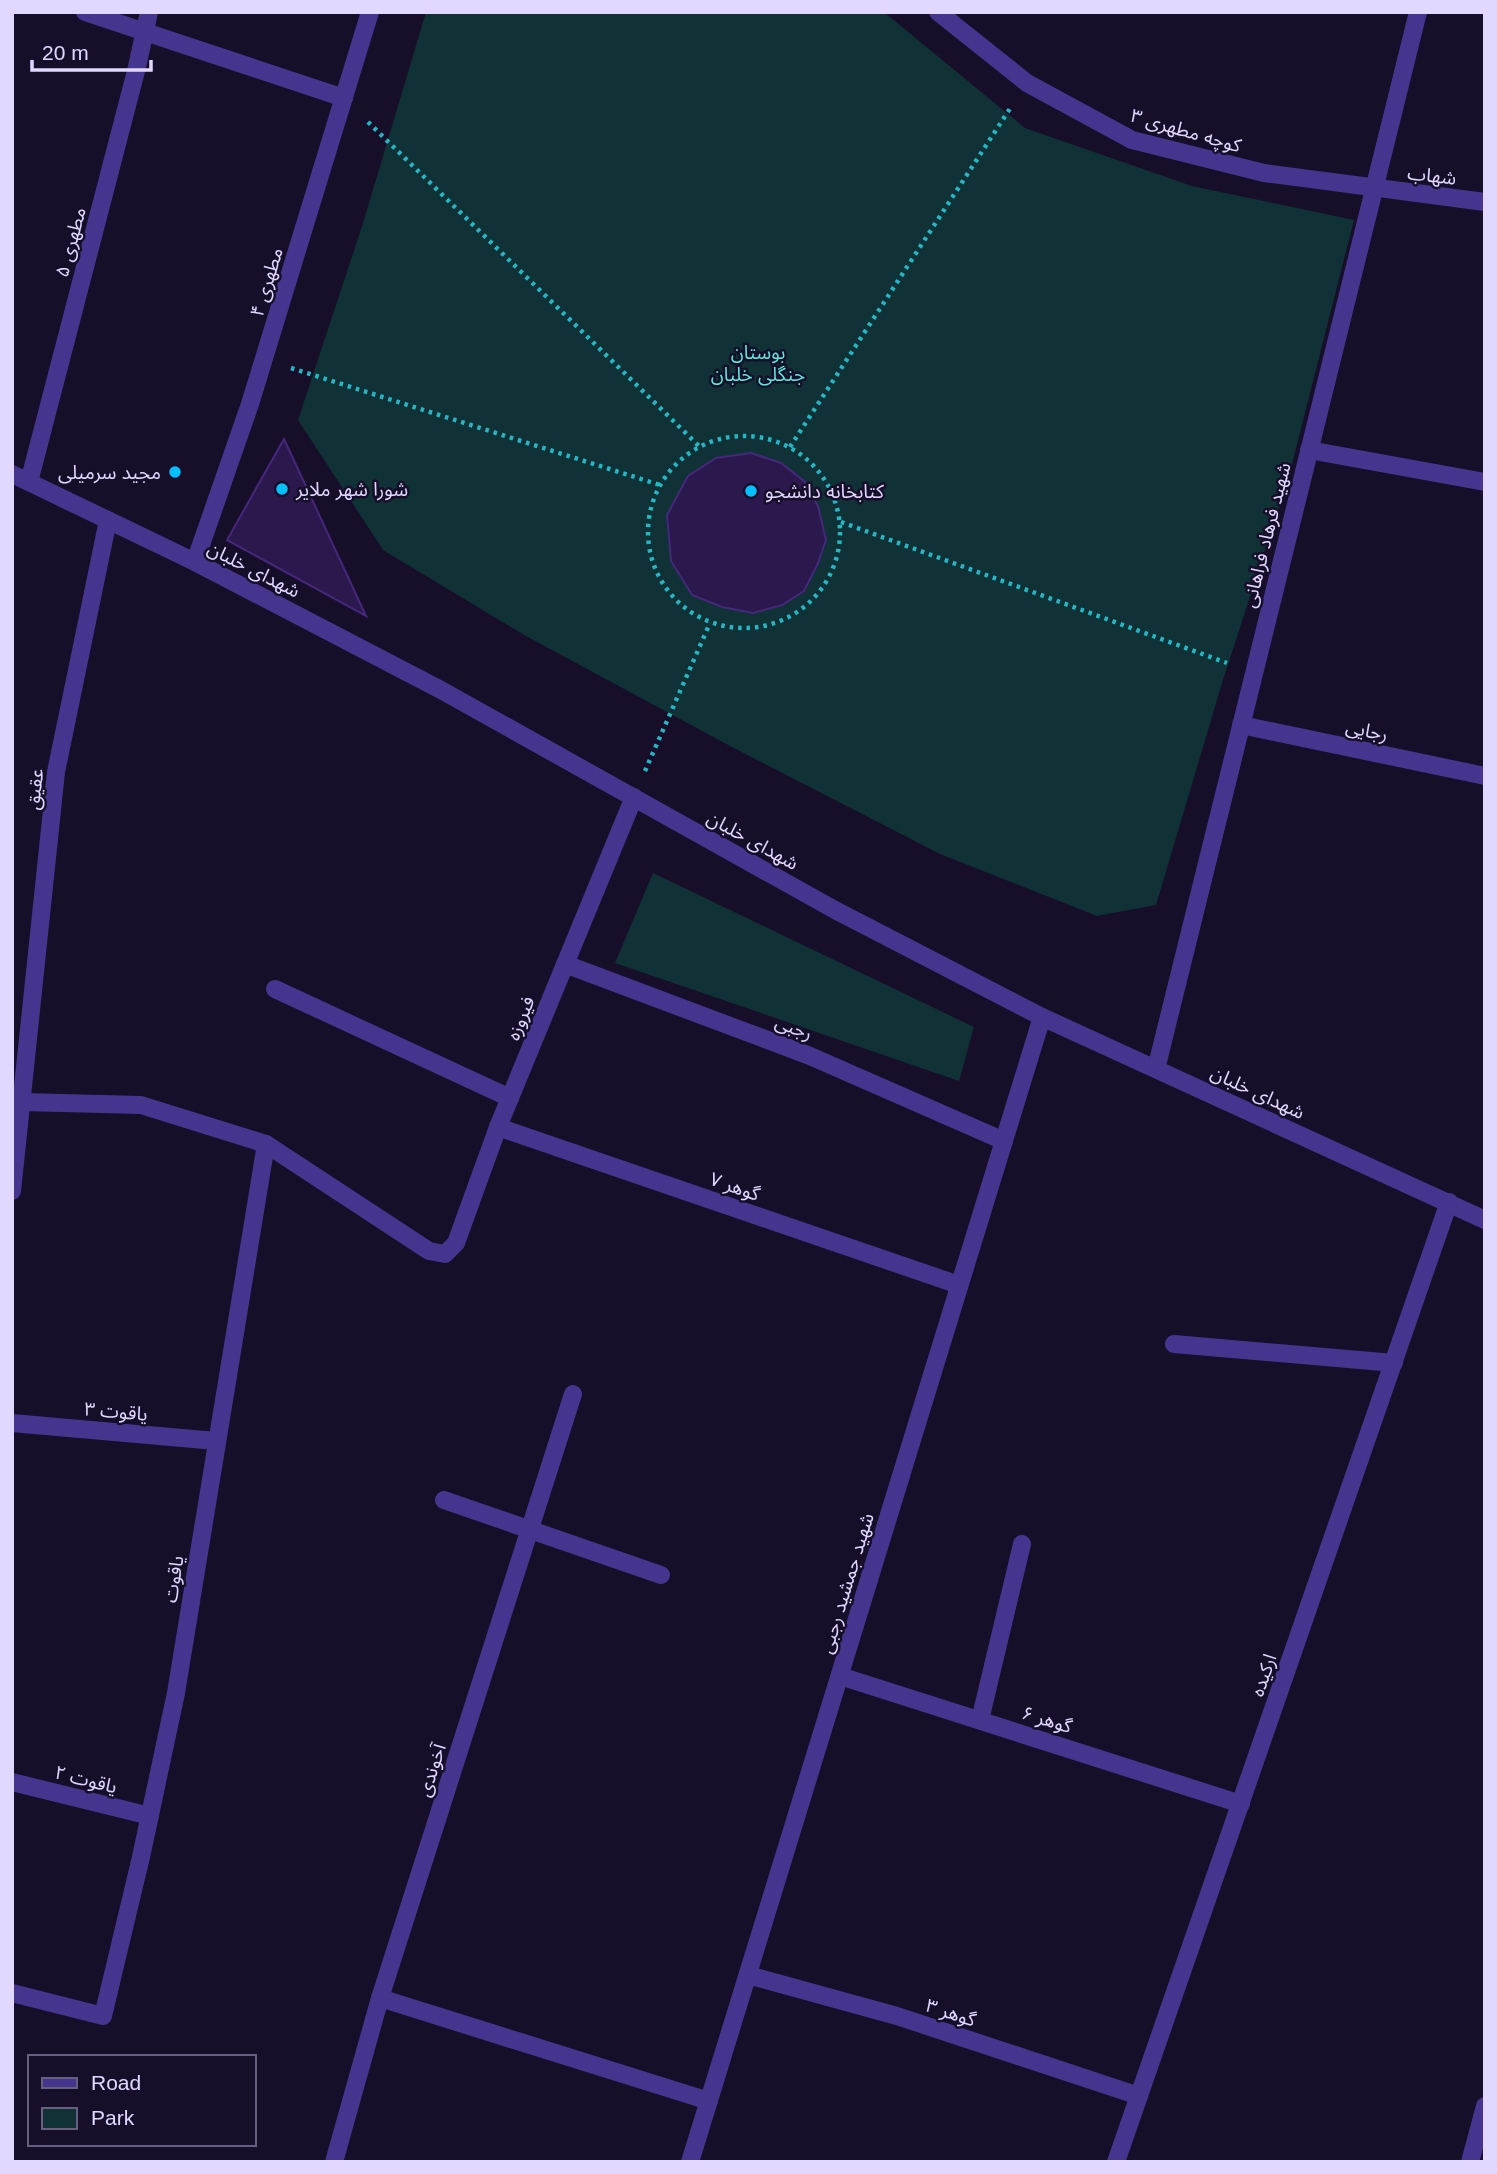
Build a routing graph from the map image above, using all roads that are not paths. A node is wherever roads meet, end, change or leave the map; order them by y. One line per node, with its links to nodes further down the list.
1 (85, 12): 6 (street)
2 (149, 12): 6 (street, مطهری ۵)
3 (370, 12): 7 (street, مطهری ۴)
4 (938, 12): 8 (street, کوچه مطهری ۳)
5 (1418, 12): 8 (street, شهید فرهاد فراهانی)
6 (145, 34): 7 (street); 11 (street, مطهری ۵)
7 (344, 98): 14 (street, مطهری ۴)
8 (1374, 189): 9 (street, شهاب); 10 (street, شهید فرهاد فراهانی)
9 (1485, 202)
10 (1309, 450): 12 (street); 15 (street, شهید فرهاد فراهانی)
11 (20, 478): 13 (street, شهدای خلبان)
12 (1485, 482)
13 (108, 520): 14 (street, شهدای خلبان); 23 (street, عقیق)
14 (195, 562): 17 (street, شهدای خلبان)
15 (1241, 725): 16 (street, رجایی); 21 (street, شهید فرهاد فراهانی)
16 (1485, 776)
17 (634, 797): 18 (street, فیروزه); 20 (street, شهدای خلبان)
18 (565, 964): 22 (street, فیروزه); 25 (street, رجبی)
19 (275, 989): 22 (street)
20 (1042, 1017): 21 (street, شهدای خلبان); 25 (street, شهید جمشید رجبی)
21 (1156, 1069): 28 (street, شهدای خلبان)
22 (510, 1098): 24 (street, فیروزه)
23 (22, 1102): 26 (street); 27 (street, عقیق)
24 (498, 1127): 26 (street, فیروزه); 30 (street, گوهر ۷)
25 (1004, 1140): 30 (street, شهید جمشید رجبی)
26 (265, 1144): 35 (street, یاقوت)
27 (12, 1191)
28 (1449, 1202): 29 (street, شهدای خلبان); 32 (street, ارکیده)
29 (1485, 1220)
30 (960, 1285): 40 (street, شهید جمشید رجبی)
31 (1174, 1344): 32 (street)
32 (1394, 1363): 43 (street, ارکیده)
33 (573, 1394): 37 (street, آخوندی)
34 (12, 1423): 35 (street, یاقوت ۳)
35 (216, 1441): 44 (street, یاقوت)
36 (444, 1500): 37 (street)
37 (530, 1530): 39 (street); 47 (street, آخوندی)
38 (1022, 1544): 41 (street)
39 (662, 1575)
40 (840, 1676): 41 (street, گوهر ۶); 45 (street, شهید جمشید رجبی)
41 (980, 1720): 43 (street, گوهر ۶)
42 (12, 1782): 44 (street, یاقوت ۲)
43 (1241, 1804): 48 (street, ارکیده)
44 (150, 1816): 46 (street, یاقوت)
45 (748, 1975): 48 (street, گوهر ۳); 49 (street, شهید جمشید رجبی)
46 (12, 1993)
47 (380, 1998): 49 (street); 51 (street, آخوندی)
48 (1139, 2096): 53 (street, ارکیده)
49 (709, 2101): 52 (street, شهید جمشید رجبی)
50 (1485, 2106): 54 (street)
51 (334, 2162)
52 (690, 2162)
53 (1116, 2162)
54 (1470, 2162)

